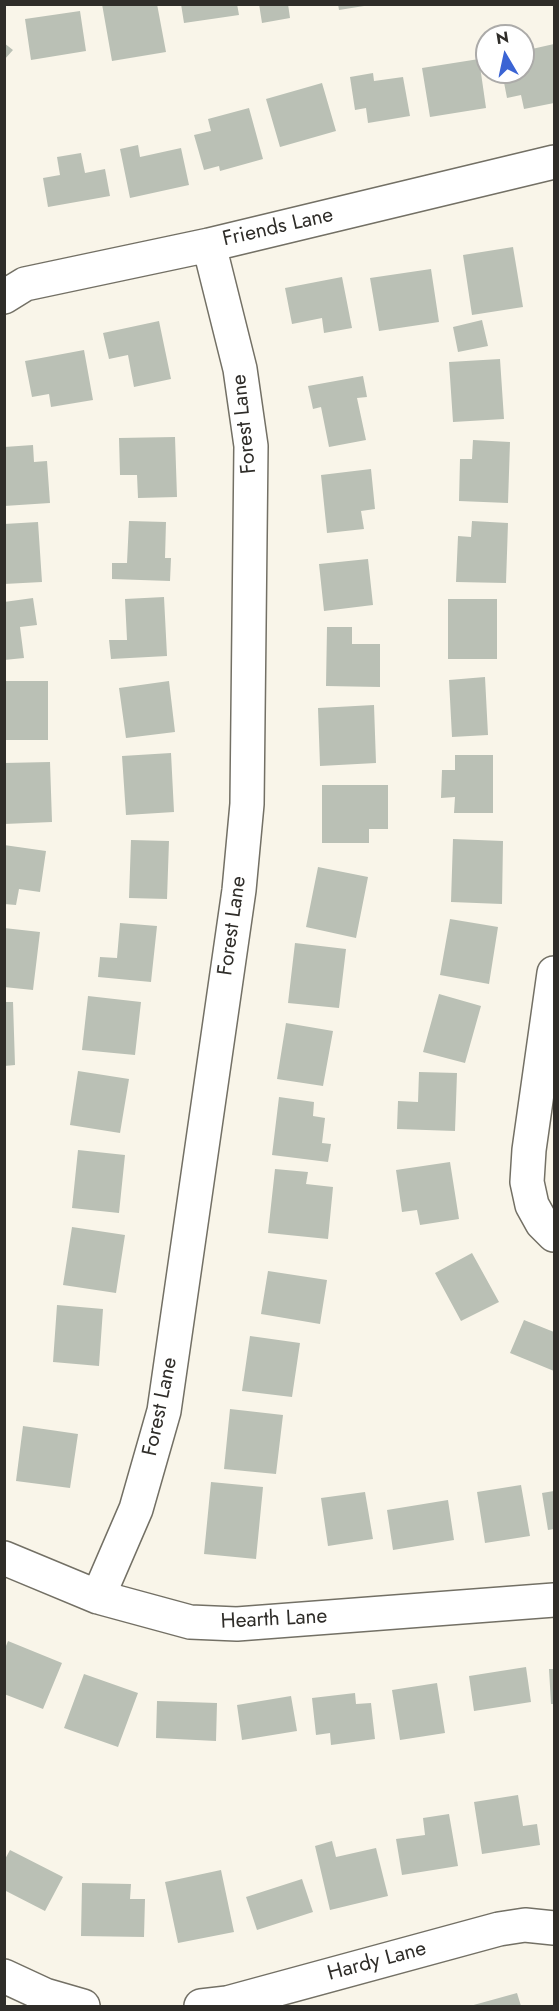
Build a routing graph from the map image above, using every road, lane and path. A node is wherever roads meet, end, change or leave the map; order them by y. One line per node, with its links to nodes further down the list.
1 (555, 162): 2 (street, Friends Lane)
2 (209, 245): 3 (street, Friends Lane); 7 (street, Forest Lane)
3 (4, 297)
4 (555, 973): 5 (street)
5 (555, 1236)
6 (4, 1558): 7 (street, Hearth Lane)
7 (98, 1597): 8 (street, Hearth Lane)
8 (555, 1600)
9 (555, 1928): 12 (street, Hardy Lane)
10 (4, 1976): 11 (street)
11 (83, 2007)
12 (201, 2007)

